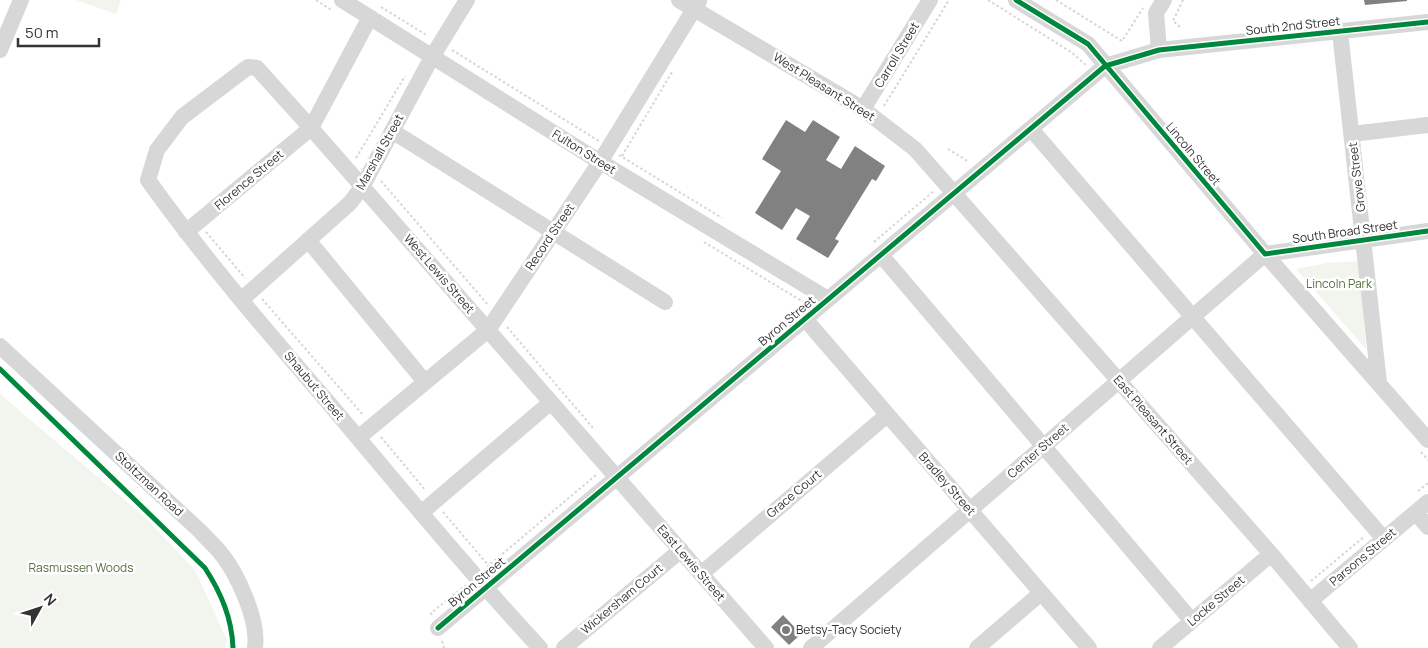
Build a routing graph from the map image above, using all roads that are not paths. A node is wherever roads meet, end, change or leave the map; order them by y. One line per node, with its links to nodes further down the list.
1 (21, 0): 12 (street)
2 (342, 0): 9 (street, Fulton Street)
3 (467, 0): 13 (street, Marshall Street)
4 (679, 0): 8 (street, West Pleasant Street)
5 (930, 0): 16 (street, Carroll Street)
6 (1016, 0): 15 (street, Lincoln Street)
7 (1164, 0): 14 (street)
8 (697, 5): 16 (street, West Pleasant Street); 22 (street, Record Street)
9 (374, 11): 13 (street, Fulton Street); 18 (street)
10 (1428, 22): 11 (street, South 2nd Street)
11 (1340, 32): 14 (street, South 2nd Street); 21 (street, Grove Street)
12 (0, 50)
13 (436, 50): 20 (street, Marshall Street); 22 (street, Fulton Street)
14 (1160, 50): 15 (street, Byron Street)
15 (1101, 70): 19 (street, Byron Street); 32 (street, Lincoln Street)
16 (870, 114): 25 (street, West Pleasant Street)
17 (1428, 125): 21 (street)
18 (311, 128): 23 (street, West Lewis Street); 24 (street, West Lewis Street); 26 (street, Florence Street)
19 (1031, 129): 25 (street, Byron Street); 36 (street)
20 (392, 131): 24 (street, Marshall Street); 28 (street)
21 (1352, 134): 29 (street, Grove Street)
22 (611, 159): 28 (street, Record Street); 34 (street, Fulton Street)
23 (148, 180): 26 (street, Shaubut Street)
24 (362, 187): 30 (street, Marshall Street); 38 (street, West Lewis Street)
25 (955, 193): 31 (street, Byron Street); 40 (street, East Pleasant Street)
26 (192, 227): 33 (street, Shaubut Street)
27 (1428, 231): 29 (street, South Broad Street)
28 (553, 233): 35 (street); 38 (street, Record Street)
29 (1364, 239): 32 (street, South Broad Street); 42 (street, Grove Street)
30 (308, 240): 33 (street, Marshall Street); 41 (street)
31 (876, 250): 34 (street, Byron Street); 47 (street)
32 (1265, 254): 36 (street, Center Street); 42 (street, Lincoln Street)
33 (241, 300): 45 (street, Shaubut Street)
34 (828, 300): 37 (street, Byron Street)
35 (665, 302)
36 (1193, 317): 40 (street, Center Street); 53 (street)
37 (805, 319): 44 (street, Bradley Street); 48 (street, Byron Street)
38 (488, 330): 41 (street, Record Street); 43 (street, West Lewis Street)
39 (0, 346): 62 (street, Stoltzman Road)
40 (1119, 381): 47 (street, Center Street); 55 (street, East Pleasant Street)
41 (425, 382): 45 (street, Record Street)
42 (1379, 383): 46 (street, Lincoln Street)
43 (551, 402): 48 (street, West Lewis Street); 51 (street)
44 (887, 415): 50 (street, Bradley Street); 56 (street, Grace Court)
45 (358, 438): 51 (street, Shaubut Street)
46 (1424, 438)
47 (1044, 446): 50 (street, Center Street); 60 (street)
48 (617, 478): 54 (street, East Lewis Street); 57 (street, Byron Street)
49 (1420, 503): 52 (street); 53 (street, Parsons Street)
50 (970, 510): 58 (street, Bradley Street); 66 (street, Center Street)
51 (421, 513): 57 (street, Shaubut Street)
52 (1428, 527)
53 (1379, 534): 59 (street, Parsons Street)
54 (680, 550): 56 (street, East Lewis Street); 64 (street, Wickersham Court)
55 (1271, 554): 59 (street, East Pleasant Street); 60 (street, Locke Street)
56 (701, 574): 65 (street, East Lewis Street)
57 (485, 588): 61 (street, Byron Street); 63 (street)
58 (1041, 593): 67 (street); 68 (street, Bradley Street)
59 (1305, 595): 70 (street, East Pleasant Street)
60 (1192, 621): 69 (street, Locke Street)
61 (438, 628)
62 (255, 648)
63 (540, 648)
64 (564, 648)
65 (766, 648)
66 (811, 648)
67 (977, 648)
68 (1089, 648)
69 (1160, 648)
70 (1350, 648)

